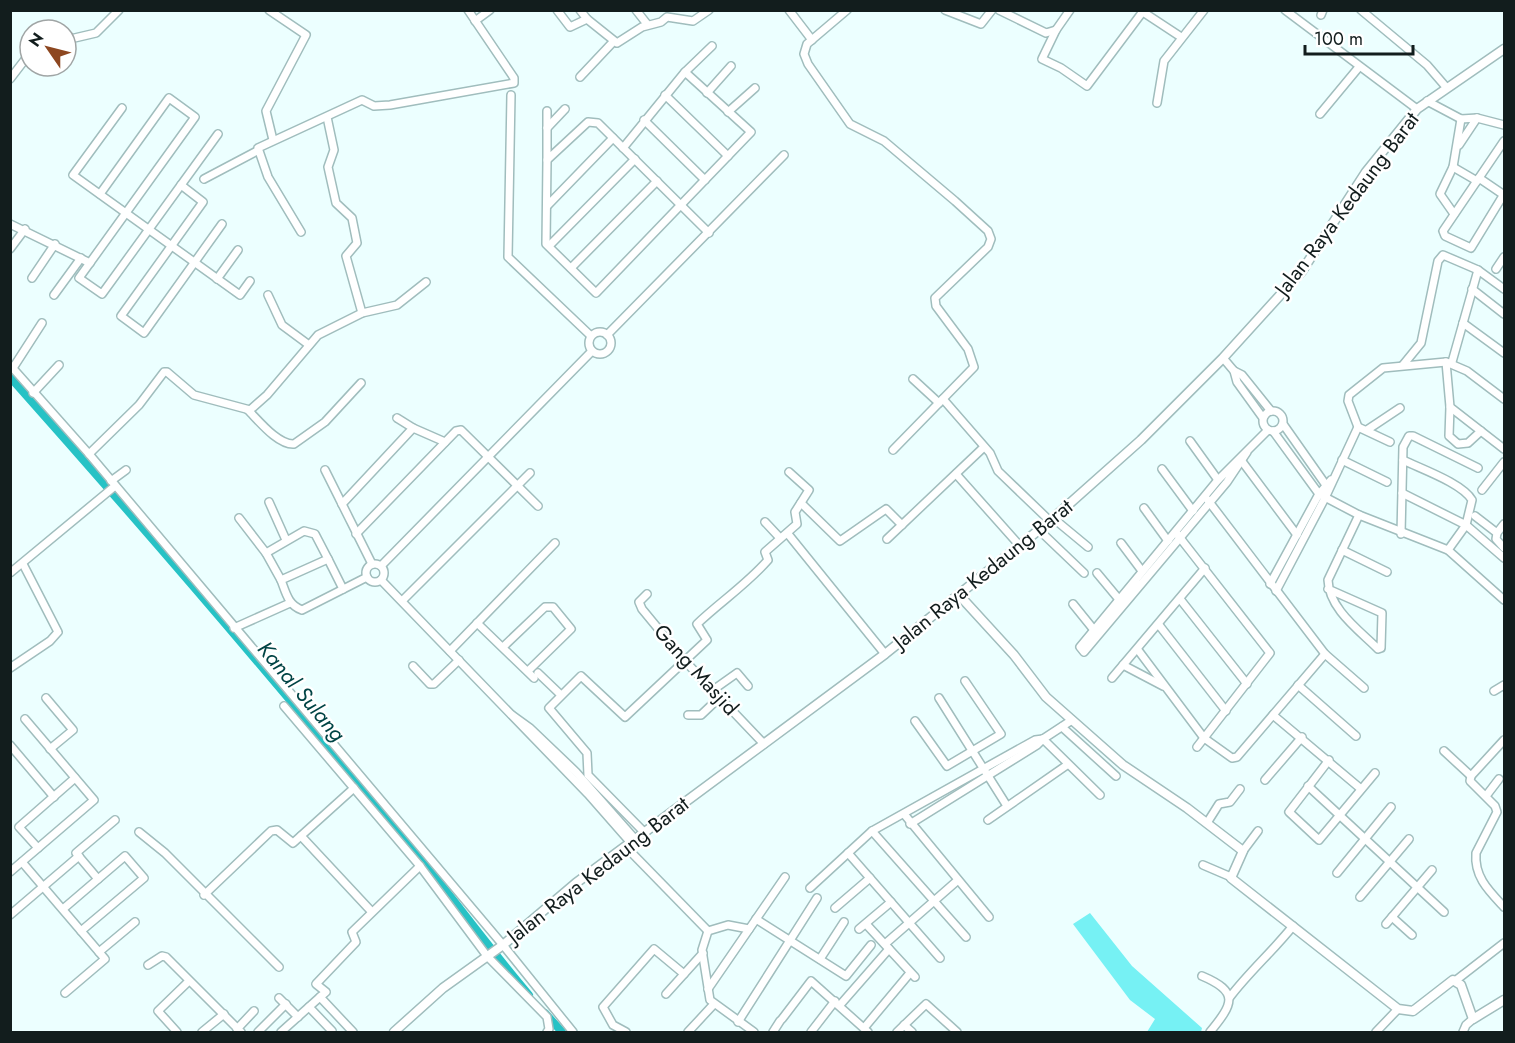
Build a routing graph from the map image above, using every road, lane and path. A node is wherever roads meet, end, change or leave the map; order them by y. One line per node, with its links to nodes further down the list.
1 (119, 10): 25 (street)
2 (269, 10): 19 (street)
3 (468, 10): 22 (street)
4 (490, 10): 22 (street)
5 (557, 10): 21 (street)
6 (580, 10): 21 (street)
7 (636, 10): 23 (street)
8 (709, 10): 20 (street)
9 (789, 10): 27 (street)
10 (847, 10): 27 (street)
11 (945, 10): 12 (street)
12 (992, 10)
13 (999, 10): 24 (street)
14 (1070, 10): 24 (street)
15 (1204, 10): 26 (street)
16 (1285, 10): 32 (street)
17 (1361, 10): 36 (street)
18 (1143, 11): 24 (street); 26 (street)
19 (279, 13): 57 (street)
20 (673, 14): 23 (street)
21 (587, 19): 28 (street)
22 (475, 21): 49 (street)
23 (647, 24): 28 (street)
24 (1056, 30)
25 (78, 37)
26 (1181, 37): 41 (street)
27 (812, 40): 123 (street)
28 (613, 42): 34 (street)
29 (712, 46): 33 (street)
30 (1504, 49): 36 (street, Jalan Raya Kedaung Barat)
31 (731, 66): 37 (street)
32 (1359, 67): 44 (street); 48 (street)
33 (685, 72): 37 (street); 39 (street)
34 (580, 77)
35 (755, 88): 47 (street)
36 (1442, 90): 40 (street, Jalan Raya Kedaung Barat); 45 (street)
37 (707, 93): 47 (street)
38 (511, 95): 109 (street)
39 (665, 95): 52 (street); 63 (street)
40 (1427, 101): 44 (street, Jalan Raya Kedaung Barat); 45 (street)
41 (1157, 103)
42 (122, 108): 72 (street)
43 (565, 109): 54 (street)
44 (1417, 110): 113 (street, Jalan Raya Kedaung Barat)
45 (1446, 110): 51 (street)
46 (547, 111): 54 (street)
47 (728, 112): 63 (street)
48 (1320, 114)
49 (327, 117): 57 (street); 104 (street)
50 (1477, 118): 51 (street); 53 (street); 60 (street)
51 (1461, 119): 60 (street)
52 (644, 120): 59 (street); 68 (street)
53 (1504, 125)
54 (547, 128): 65 (street)
55 (218, 134): 71 (street)
56 (613, 138): 59 (street); 65 (street); 75 (street)
57 (273, 140): 61 (street)
58 (1504, 141): 69 (street)
59 (623, 148): 64 (street)
60 (1457, 148): 66 (street)
61 (257, 151): 67 (street); 82 (street)
62 (784, 154): 83 (street)
63 (728, 156): 68 (street)
64 (635, 159): 70 (street); 86 (street)
65 (547, 160): 75 (street)
66 (1453, 166): 69 (street); 77 (street)
67 (204, 179)
68 (705, 180): 74 (street)
69 (1478, 180): 73 (street); 77 (street)
70 (657, 181): 74 (street); 93 (street)
71 (181, 185): 81 (street); 85 (street)
72 (100, 194): 76 (street); 76 (street)
73 (1504, 195): 77 (street)
74 (681, 205): 83 (street); 93 (street)
75 (547, 206): 86 (street)
76 (126, 213): 81 (street); 92 (street)
77 (1454, 214)
78 (10, 224): 80 (street)
79 (222, 224): 91 (street)
80 (25, 229): 84 (street); 87 (street)
81 (149, 230): 85 (street); 92 (street)
82 (301, 232)
83 (709, 233): 108 (street)
84 (55, 244): 90 (street); 96 (street)
85 (171, 246): 91 (street); 91 (street)
86 (549, 246): 93 (street)
87 (10, 249)
88 (238, 250): 97 (street)
89 (1504, 257): 94 (street)
90 (81, 258): 92 (street); 102 (street)
91 (195, 262): 97 (street)
92 (90, 263)
93 (571, 268)
94 (1497, 269)
95 (1478, 270): 100 (street); 101 (street); 116 (street)
96 (32, 279)
97 (217, 279): 98 (street)
98 (249, 281)
99 (426, 282): 104 (street)
100 (1472, 289): 105 (street); 107 (street)
101 (1504, 289)
102 (54, 295)
103 (268, 295): 110 (street)
104 (362, 313): 110 (street)
105 (1504, 314)
106 (42, 323): 117 (street)
107 (1463, 323): 112 (street); 114 (street)
108 (607, 335): 109 (street); 111 (street)
109 (591, 336): 111 (street)
110 (309, 345): 126 (street)
111 (592, 351): 143 (street)
112 (1504, 353)
113 (1223, 358): 118 (street); 175 (street, Jalan Raya Kedaung Barat)
114 (1449, 362): 116 (street); 122 (street); 124 (street)
115 (59, 364): 121 (street)
116 (1396, 366): 131 (street)
117 (12, 367): 121 (street)
118 (1234, 371): 127 (street); 129 (street)
119 (913, 379): 123 (street)
120 (361, 383): 126 (street)
121 (33, 393): 142 (street)
122 (1504, 399)
123 (941, 401): 139 (street); 141 (street)
124 (1450, 407): 135 (street); 135 (street)
125 (1400, 408): 133 (street)
126 (248, 410): 142 (street)
127 (1271, 411): 129 (street); 130 (street)
128 (397, 418): 132 (street)
129 (1263, 418): 134 (street)
130 (1283, 424): 134 (street); 155 (street)
131 (1358, 427): 133 (street); 145 (street)
132 (413, 428): 137 (street); 168 (street)
133 (1368, 430): 138 (street)
134 (1270, 431): 144 (street); 157 (street)
135 (1481, 431): 140 (street)
136 (1190, 441): 156 (street)
137 (445, 442): 143 (street); 182 (street)
138 (1390, 442)
139 (984, 447): 154 (street); 175 (street)
140 (1504, 449)
141 (893, 450)
142 (89, 454): 160 (street)
143 (489, 458): 159 (street); 203 (street)
144 (1241, 460): 156 (street); 165 (street); 186 (street)
145 (1342, 460): 158 (street); 161 (street)
146 (1403, 460): 148 (street); 163 (street); 179 (street)
147 (1504, 462): 162 (street)
148 (1478, 468)
149 (1162, 469): 171 (street)
150 (126, 470): 160 (street)
151 (325, 470): 168 (street)
152 (789, 472): 167 (street)
153 (530, 473): 159 (street)
154 (956, 474): 178 (street); 193 (street)
155 (1317, 474): 157 (street); 161 (street)
156 (1218, 480): 165 (street)
157 (1309, 481): 164 (street)
158 (1387, 482)
159 (517, 486): 169 (street); 220 (street)
160 (111, 487): 201 (street); 227 (street)
161 (1327, 487): 164 (street)
162 (1482, 490)
163 (1402, 493): 179 (street); 185 (street)
164 (1322, 496): 172 (street); 186 (street); 216 (street)
165 (1208, 499): 171 (street); 184 (street); 213 (street)
166 (269, 502): 189 (street)
167 (801, 503): 178 (street); 183 (street)
168 (342, 504): 182 (street)
169 (538, 506)
170 (1144, 508): 190 (street)
171 (1193, 511): 184 (street)
172 (1359, 515): 185 (street); 196 (street)
173 (1475, 516): 181 (street)
174 (239, 518): 198 (street)
175 (1052, 520): 180 (street, Jalan Raya Kedaung Barat); 194 (street)
176 (765, 522): 187 (street)
177 (1504, 524): 181 (street)
178 (902, 525): 188 (street)
179 (1466, 525): 197 (street); 199 (street)
180 (1039, 531): 193 (street, Jalan Raya Kedaung Barat); 208 (street)
181 (1497, 533): 195 (street)
182 (356, 534): 202 (street)
183 (788, 534): 187 (street); 232 (street)
184 (1178, 534): 190 (street); 204 (street); 222 (street)
185 (1401, 534): 197 (street)
186 (1298, 535): 213 (street)
187 (780, 538): 235 (street)
188 (887, 539)
189 (286, 540): 198 (street); 200 (street)
190 (1168, 541): 205 (street)
191 (555, 543): 225 (street)
192 (1121, 543): 205 (street)
193 (1020, 546): 218 (street, Jalan Raya Kedaung Barat)
194 (1088, 547)
195 (1504, 548)
196 (1342, 550): 206 (street); 215 (street)
197 (1448, 550): 221 (street)
198 (266, 553): 211 (street)
199 (1504, 558)
200 (328, 559): 211 (street); 214 (street)
201 (23, 564): 207 (street); 238 (street)
202 (372, 564): 203 (street); 210 (street)
203 (381, 566): 212 (street)
204 (1205, 568): 219 (street); 242 (street)
205 (1142, 571): 222 (street)
206 (1387, 572)
207 (10, 573)
208 (1084, 573)
209 (1097, 573): 222 (street)
210 (367, 577): 212 (street); 214 (street)
211 (281, 580): 223 (street)
212 (381, 580): 220 (street)
213 (1270, 584): 216 (street)
214 (343, 589): 223 (street)
215 (1328, 589): 215 (street)
216 (1276, 591): 233 (street)
217 (647, 594): 235 (street, Gang Masjid)
218 (960, 596): 232 (street, Jalan Raya Kedaung Barat); 259 (street)
219 (1180, 599): 226 (street); 242 (street)
220 (403, 600): 231 (street)
221 (1504, 600)
222 (1121, 602): 228 (street); 228 (street)
223 (290, 603): 227 (street)
224 (1073, 604): 228 (street)
225 (477, 623): 229 (street); 231 (street)
226 (1159, 625): 230 (street); 255 (street)
227 (234, 628): 352 (street)
228 (1094, 630)
229 (503, 646): 239 (street); 239 (street)
230 (1138, 650): 236 (street); 246 (street)
231 (450, 651): 234 (street)
232 (885, 654): 267 (street, Jalan Raya Kedaung Barat)
233 (1325, 654): 243 (street); 247 (street)
234 (459, 660): 237 (street); 304 (street)
235 (684, 660): 248 (street, Gang Masjid); 250 (street)
236 (1123, 665): 240 (street); 246 (street)
237 (413, 666)
238 (10, 668)
239 (528, 671): 250 (street)
240 (1112, 678)
241 (965, 681): 272 (street)
242 (1247, 684): 255 (street)
243 (1298, 685): 257 (street); 262 (street)
244 (1504, 685): 249 (street)
245 (748, 686): 248 (street)
246 (1165, 687): 264 (street)
247 (1364, 688)
248 (713, 690): 251 (street, Gang Masjid)
249 (1494, 691)
250 (561, 695): 300 (street)
251 (720, 697): 256 (street); 267 (street, Gang Masjid)
252 (46, 698): 270 (street)
253 (939, 698): 272 (street)
254 (284, 706): 283 (street)
255 (1226, 711): 264 (street)
256 (688, 715)
257 (1273, 715): 263 (street); 264 (street)
258 (25, 719): 270 (street)
259 (1072, 720): 261 (street); 295 (street)
260 (915, 721): 272 (street)
261 (1062, 727): 265 (street); 277 (street)
262 (1356, 736)
263 (1302, 737): 273 (street); 281 (street)
264 (1204, 738): 269 (street)
265 (1042, 739): 274 (street); 275 (street)
266 (1504, 740): 278 (street)
267 (764, 744): 300 (street, Jalan Raya Kedaung Barat)
268 (10, 745): 287 (street)
269 (1197, 747)
270 (50, 749): 279 (street)
271 (1444, 751): 278 (street)
272 (973, 752): 275 (street)
273 (1329, 760): 282 (street); 285 (street)
274 (1067, 765): 286 (street); 289 (street)
275 (986, 773): 289 (street); 291 (street); 296 (street)
276 (1375, 773): 285 (street)
277 (1116, 776)
278 (1471, 776): 288 (street)
279 (75, 778): 287 (street); 305 (street)
280 (1498, 779): 288 (street)
281 (1265, 780)
282 (1308, 786): 292 (street); 292 (street)
283 (354, 788): 301 (street); 312 (street)
284 (1240, 789): 295 (street)
285 (1361, 789): 292 (street)
286 (1100, 795)
287 (54, 796): 305 (street)
288 (1486, 796): 329 (street)
289 (1007, 806): 294 (street)
290 (1391, 807): 303 (street)
291 (904, 814): 296 (street); 297 (street)
292 (1339, 817): 303 (street)
293 (115, 820): 308 (street)
294 (988, 820)
295 (1207, 823): 306 (street)
296 (910, 824): 320 (street)
297 (872, 831): 307 (street); 327 (street)
298 (1258, 831): 306 (street)
299 (139, 832): 324 (street)
300 (644, 832): 304 (street, Jalan Raya Kedaung Barat)
301 (301, 836): 324 (street); 332 (street)
302 (1409, 839): 310 (street)
303 (1364, 840): 310 (street); 315 (street)
304 (630, 843): 346 (street); 352 (street, Jalan Raya Kedaung Barat)
305 (38, 848): 309 (street)
306 (1243, 851): 317 (street)
307 (848, 853): 318 (street); 322 (street)
308 (79, 856): 319 (street); 321 (street)
309 (22, 862): 314 (street); 321 (street)
310 (1388, 863): 323 (street); 325 (street)
311 (1203, 865): 317 (street)
312 (420, 866): 332 (street); 356 (street)
313 (1432, 870): 323 (street)
314 (10, 872)
315 (1337, 873)
316 (785, 877): 337 (street)
317 (1231, 877): 343 (street)
318 (870, 878): 328 (street); 330 (street)
319 (98, 879): 331 (street); 347 (street)
320 (958, 880): 327 (street); 335 (street)
321 (43, 887): 331 (street); 334 (street)
322 (810, 888)
323 (1416, 889): 333 (street); 336 (street)
324 (204, 895): 361 (street)
325 (1360, 897)
326 (817, 898): 350 (street)
327 (934, 901): 340 (street); 349 (street)
328 (891, 902): 340 (street); 341 (street)
329 (1504, 907)
330 (835, 908)
331 (63, 909): 347 (street)
332 (371, 911): 369 (street)
333 (1444, 912)
334 (10, 915)
335 (989, 916)
336 (1392, 917): 342 (street); 348 (street)
337 (756, 919): 344 (street); 350 (street)
338 (135, 922): 355 (street)
339 (844, 922): 359 (street)
340 (909, 923): 354 (street); 358 (street)
341 (866, 924): 345 (street); 354 (street)
342 (1386, 924)
343 (1293, 926): 370 (street); 377 (street)
344 (749, 929): 346 (street); 366 (street)
345 (860, 929)
346 (708, 931): 357 (street)
347 (81, 932): 355 (street)
348 (1412, 935)
349 (966, 937)
350 (791, 941): 359 (street); 382 (street)
351 (1504, 943): 365 (street)
352 (503, 945): 356 (street, Jalan Raya Kedaung Barat); 395 (street)
353 (871, 945): 359 (street)
354 (887, 947): 373 (street); 384 (street)
355 (99, 952): 367 (street)
356 (490, 953): 393 (street, Jalan Raya Kedaung Barat); 394 (street)
357 (703, 953): 362 (street); 366 (street)
358 (940, 958)
359 (820, 959)
360 (148, 965): 364 (street)
361 (279, 967)
362 (684, 974): 368 (street); 396 (street)
363 (1202, 976): 370 (street)
364 (189, 981): 379 (street); 388 (street)
365 (1455, 981): 377 (street); 381 (street)
366 (708, 989): 374 (street)
367 (65, 993)
368 (666, 994)
369 (320, 997): 376 (street); 392 (street)
370 (1230, 997): 403 (street)
371 (279, 998): 375 (street)
372 (1504, 1000): 381 (street)
373 (838, 1003): 384 (street); 387 (street); 399 (street)
374 (714, 1004): 382 (street); 397 (street)
375 (286, 1005): 380 (street); 390 (street)
376 (309, 1006): 380 (street); 386 (street)
377 (1398, 1008): 404 (street)
378 (255, 1011): 385 (street)
379 (224, 1014): 385 (street); 389 (street)
380 (298, 1017): 391 (street)
381 (1473, 1018): 405 (street)
382 (738, 1022): 398 (street)
383 (904, 1025): 400 (street); 401 (street); 402 (street)
384 (866, 1030)
385 (239, 1031)
386 (332, 1031)
387 (815, 1031)
388 (177, 1032)
389 (202, 1032)
390 (258, 1032)
391 (281, 1032)
392 (353, 1032)
393 (394, 1032)
394 (547, 1032)
395 (573, 1032)
396 (626, 1032)
397 (688, 1032)
398 (754, 1032)
399 (772, 1032)
400 (897, 1032)
401 (912, 1032)
402 (957, 1032)
403 (1210, 1032)
404 (1376, 1032)
405 (1462, 1032)

